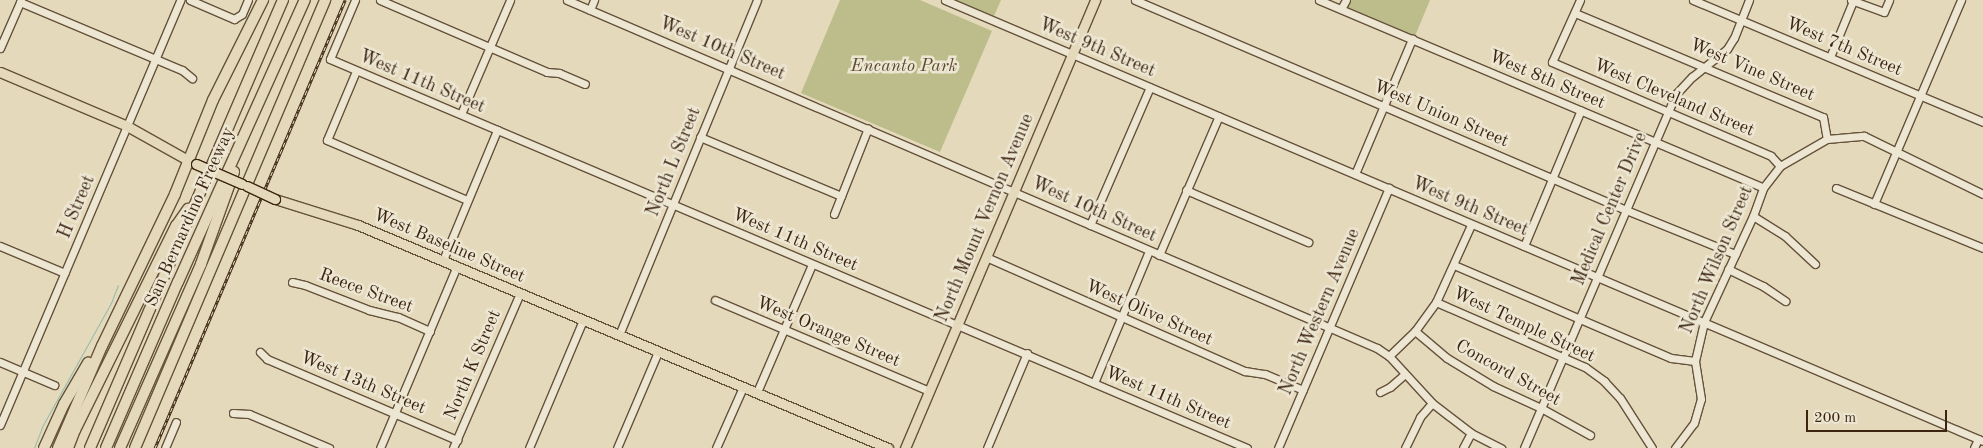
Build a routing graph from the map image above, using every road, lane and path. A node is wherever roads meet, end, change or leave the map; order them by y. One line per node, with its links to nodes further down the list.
1 (180, 0): 35 (street, H Street)
2 (190, 0): 3 (street)
3 (248, 0)
4 (263, 0): 58 (highway)
5 (284, 0): 68 (highway, San Bernardino Freeway)
6 (305, 0): 43 (highway, San Bernardino Freeway)
7 (325, 0): 62 (highway)
8 (355, 0): 38 (street, West 11th Street)
9 (510, 0): 31 (street)
10 (567, 0): 27 (street, West 10th Street)
11 (594, 0): 27 (street)
12 (757, 0): 37 (street, North L Street)
13 (945, 0): 33 (street, West 9th Street)
14 (1095, 0): 33 (main road, North Mount Vernon Avenue)
15 (1135, 0): 45 (street, West Union Street)
16 (1319, 0): 26 (street, West 8th Street)
17 (1346, 0): 26 (street)
18 (1580, 0): 28 (street)
19 (1693, 0): 29 (street, West 7th Street)
20 (1749, 0): 29 (street, Medical Center Drive)
21 (1852, 0): 22 (street); 34 (street)
22 (1888, 0)
23 (1961, 0): 44 (street)
24 (21, 1): 32 (street); 35 (street)
25 (382, 1): 31 (street)
26 (1341, 9): 30 (street, West 8th Street)
27 (590, 10): 37 (street, West 10th Street)
28 (1575, 12): 36 (street, West Vine Street); 47 (street, West Cleveland Street)
29 (1741, 20): 34 (street, West 7th Street); 36 (street, Medical Center Drive)
30 (1412, 39): 45 (street); 46 (street, West 8th Street)
31 (490, 46): 41 (street); 48 (street)
32 (0, 48)
33 (1072, 54): 42 (street, West 9th Street); 67 (main road, North Mount Vernon Avenue)
34 (1830, 57): 44 (street, West 7th Street)
35 (156, 59): 40 (street); 51 (street, H Street)
36 (1705, 67): 47 (street, Medical Center Drive); 55 (street, West Vine Street)
37 (729, 68): 52 (street, West 10th Street); 54 (street, North L Street)
38 (356, 71): 48 (street, West 11th Street); 71 (street)
39 (0, 72): 51 (main road, West Baseline Street)
40 (192, 78)
41 (584, 84)
42 (1150, 87): 49 (street, West 9th Street); 77 (street)
43 (262, 94): 141 (highway, San Bernardino Freeway); 142 (highway)
44 (1921, 96): 50 (street, West 7th Street); 57 (street)
45 (1384, 106): 60 (street); 61 (street, West Union Street)
46 (1581, 110): 56 (street, West 8th Street); 61 (street)
47 (1669, 111): 56 (street, Medical Center Drive); 59 (street, West Cleveland Street)
48 (461, 114): 53 (street, West 11th Street)
49 (1219, 116): 60 (street, West 9th Street); 66 (street)
50 (1983, 122)
51 (127, 126): 58 (main road, West Baseline Street); 93 (street, H Street)
52 (868, 128): 67 (street, West 10th Street); 70 (street)
53 (497, 130): 71 (street); 72 (street, West 11th Street)
54 (700, 137): 70 (street); 72 (street, North L Street)
55 (1827, 138): 57 (street); 59 (street, North Wilson Street)
56 (1655, 143): 64 (street, West 8th Street); 74 (street, Medical Center Drive)
57 (1897, 152): 69 (street); 73 (street)
58 (192, 162): 62 (main road, West Baseline Street, bridge); 110 (highway)
59 (1780, 166): 64 (street, North Wilson Street)
60 (1355, 174): 63 (street, West 9th Street)
61 (1552, 179): 74 (street, West Union Street); 81 (street)
62 (247, 186): 87 (main road, West Baseline Street, bridge); 143 (highway)
63 (1389, 188): 78 (street, West 9th Street); 105 (street, North Western Avenue)
64 (1763, 188): 76 (street, North Wilson Street)
65 (1836, 188): 73 (street)
66 (1186, 190): 79 (street); 85 (street)
67 (1014, 191): 77 (street, West 10th Street); 86 (main road, North Mount Vernon Avenue)
68 (201, 192): 139 (highway); 140 (highway, San Bernardino Freeway)
69 (1983, 194)
70 (841, 196): 75 (street)
71 (467, 200): 87 (street)
72 (672, 204): 88 (street, West 11th Street); 109 (street, North L Street)
73 (1874, 204): 82 (street)
74 (1626, 210): 84 (street, West Union Street); 94 (street, Medical Center Drive)
75 (834, 214)
76 (1753, 216): 84 (street, North Wilson Street); 89 (street)
77 (1090, 225): 83 (street, West 10th Street)
78 (1472, 225): 81 (street, West 9th Street); 90 (street)
79 (1308, 242)
80 (0, 246): 93 (street)
81 (1524, 246): 94 (street, West 9th Street)
82 (1983, 248)
83 (1149, 251): 85 (street, West 10th Street); 100 (street)
84 (1735, 254): 92 (street, North Wilson Street)
85 (1158, 255): 105 (street, West 10th Street)
86 (986, 257): 100 (street, West Olive Street); 104 (main road, North Mount Vernon Avenue)
87 (443, 260): 91 (main road, West Baseline Street)
88 (812, 264): 104 (street, West 11th Street); 106 (street)
89 (1815, 264)
90 (1454, 265): 99 (street); 101 (street)
91 (457, 266): 96 (main road, West Baseline Street); 107 (street)
92 (1728, 269): 98 (street); 103 (street, North Wilson Street)
93 (65, 273): 118 (street, H Street)
94 (1597, 277): 101 (street, Medical Center Drive); 103 (street, West 9th Street)
95 (292, 282): 107 (street, Reece Street)
96 (520, 293): 102 (main road, West Baseline Street); 135 (street, North K Street)
97 (715, 300): 106 (street, West Orange Street)
98 (1785, 301)
99 (1436, 302): 108 (street); 115 (street, West Temple Street)
100 (1121, 317): 120 (street); 123 (street, West Olive Street)
101 (1579, 319): 115 (street, Medical Center Drive); 116 (street)
102 (583, 320): 109 (main road, West Baseline Street); 148 (street)
103 (1704, 322): 116 (street, North Wilson Street); 136 (street, West 9th Street)
104 (958, 324): 113 (street, West 11th Street); 124 (main road, North Mount Vernon Avenue)
105 (1330, 327): 114 (street, West 10th Street); 123 (street, North Western Avenue)
106 (783, 329): 124 (street, West Orange Street); 125 (street)
107 (430, 331): 130 (street)
108 (1415, 331): 114 (street); 128 (street, Concord Street)
109 (619, 336): 112 (main road, West Baseline Street)
110 (102, 346): 137 (highway); 138 (highway)
111 (260, 352): 130 (street, West 13th Street)
112 (658, 352): 122 (main road, West Baseline Street); 149 (street)
113 (1027, 353): 120 (street, West 11th Street); 153 (street)
114 (1389, 356): 119 (street, West 10th Street)
115 (1563, 358): 128 (street, Medical Center Drive); 160 (street, West Temple Street)
116 (1695, 361): 161 (street, North Wilson Street)
117 (0, 362): 118 (street)
118 (23, 372): 121 (street); 132 (street, H Street)
119 (1404, 375): 126 (street); 127 (street, West 10th Street)
120 (1094, 383): 154 (street, West 11th Street)
121 (54, 385)
122 (744, 387): 125 (main road, West Baseline Street); 150 (street)
123 (1303, 390): 155 (street, North Western Avenue)
124 (929, 391): 152 (main road, North Mount Vernon Avenue)
125 (757, 392): 151 (main road, West Baseline Street)
126 (1380, 392)
127 (1432, 403): 133 (street, West 10th Street); 156 (street)
128 (1541, 408): 134 (street, Concord Street); 159 (street, Medical Center Drive)
129 (233, 413): 145 (street)
130 (395, 413): 135 (street, West 13th Street); 146 (street)
131 (176, 422): 144 (street)
132 (0, 425)
133 (1471, 433): 157 (street); 158 (street, West 10th Street)
134 (1590, 435)
135 (457, 440): 147 (street, North K Street)
136 (1980, 440): 162 (street)
137 (44, 448)
138 (58, 448)
139 (68, 448)
140 (90, 448)
141 (106, 448)
142 (120, 448)
143 (134, 448)
144 (165, 448)
145 (329, 448)
146 (380, 448)
147 (453, 448)
148 (529, 448)
149 (617, 448)
150 (716, 448)
151 (888, 448)
152 (905, 448)
153 (986, 448)
154 (1247, 448)
155 (1278, 448)
156 (1405, 448)
157 (1463, 448)
158 (1501, 448)
159 (1524, 448)
160 (1652, 448)
161 (1675, 448)
162 (1974, 448)

